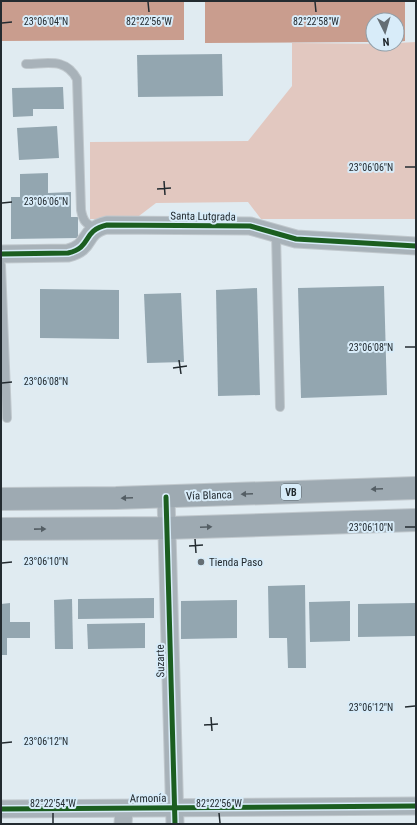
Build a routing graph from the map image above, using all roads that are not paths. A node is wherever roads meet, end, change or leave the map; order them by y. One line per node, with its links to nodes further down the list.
1 (26, 64): 2 (lane)
2 (97, 228): 3 (street, Santa Lutgrada); 5 (street)
3 (276, 234): 4 (street, Santa Lutgrada); 7 (lane)
4 (416, 246)
5 (1, 254)
6 (1, 266): 8 (lane)
7 (280, 408)
8 (7, 418)
9 (416, 488): 10 (main road, Vía Blanca / VB, one-way to 10)
10 (166, 496): 11 (main road, Vía Blanca / VB, one-way to 11); 13 (street, Suzarte)
11 (1, 499)
12 (416, 520): 13 (main road, one-way to 12)
13 (166, 528): 14 (main road, one-way to 13); 18 (street, Suzarte)
14 (1, 529)
15 (416, 806): 18 (street, Armonía)
16 (1, 809): 17 (street, Armonía)
17 (124, 816): 18 (street, Armonía)
18 (174, 816)

